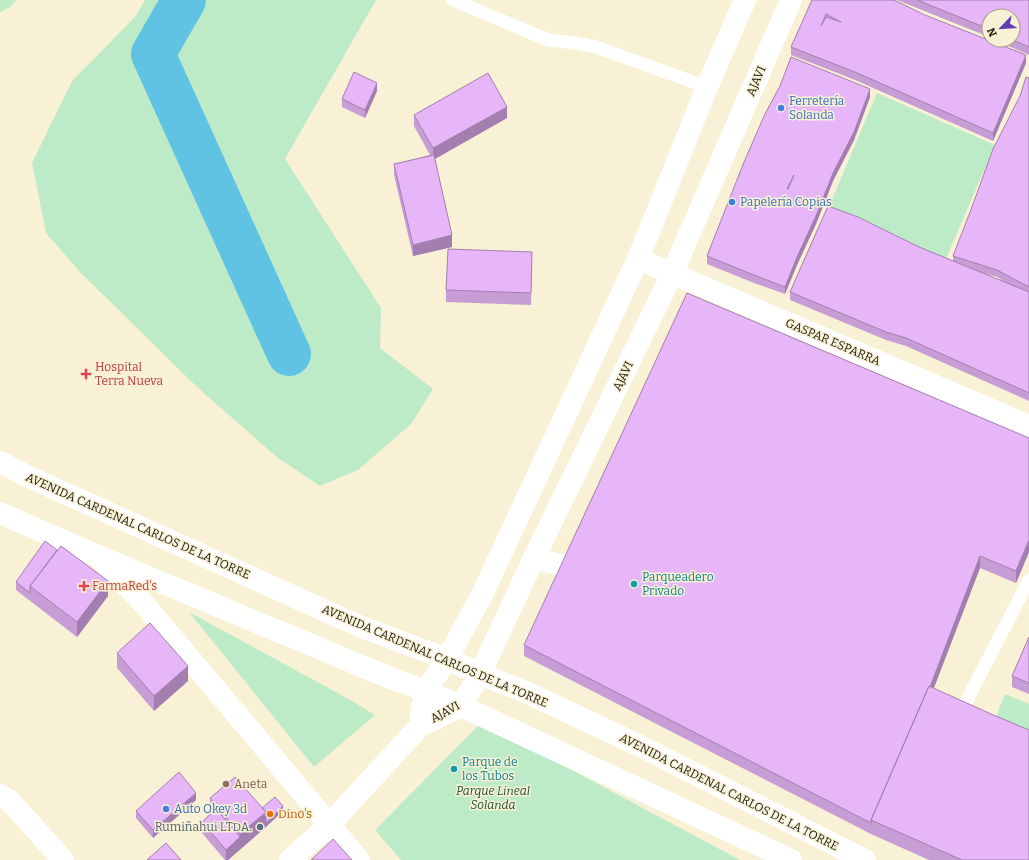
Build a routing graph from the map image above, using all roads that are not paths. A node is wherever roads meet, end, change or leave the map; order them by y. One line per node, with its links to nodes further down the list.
1 (453, 0): 4 (lane)
2 (745, 0): 4 (street, AJAVI)
3 (791, 0): 6 (street, AJAVI)
4 (707, 87): 5 (street, AJAVI)
5 (638, 259): 6 (street, GASPAR ESPARRA); 14 (street, AJAVI)
6 (672, 274): 7 (street, GASPAR ESPARRA); 11 (street, AJAVI)
7 (1029, 426)
8 (0, 462): 14 (street, AVENIDA CARDENAL CARLOS DE LA TORRE)
9 (0, 513): 10 (street)
10 (98, 556): 16 (street); 21 (street)
11 (534, 558): 13 (street); 15 (street, AJAVI)
12 (1029, 580): 17 (lane)
13 (609, 585)
14 (448, 659): 15 (street, AVENIDA CARDENAL CARLOS DE LA TORRE); 16 (street, AJAVI)
15 (480, 674): 18 (street, AJAVI); 26 (street, AVENIDA CARDENAL CARLOS DE LA TORRE)
16 (426, 691): 18 (street); 19 (street, AJAVI)
17 (966, 702)
18 (461, 706): 19 (street, AJAVI); 25 (street)
19 (421, 725): 21 (street, AJAVI)
20 (3, 802): 22 (street)
21 (329, 826): 23 (street, AJAVI); 24 (street)
22 (63, 860)
23 (290, 860)
24 (359, 860)
25 (790, 860)
26 (865, 860)

